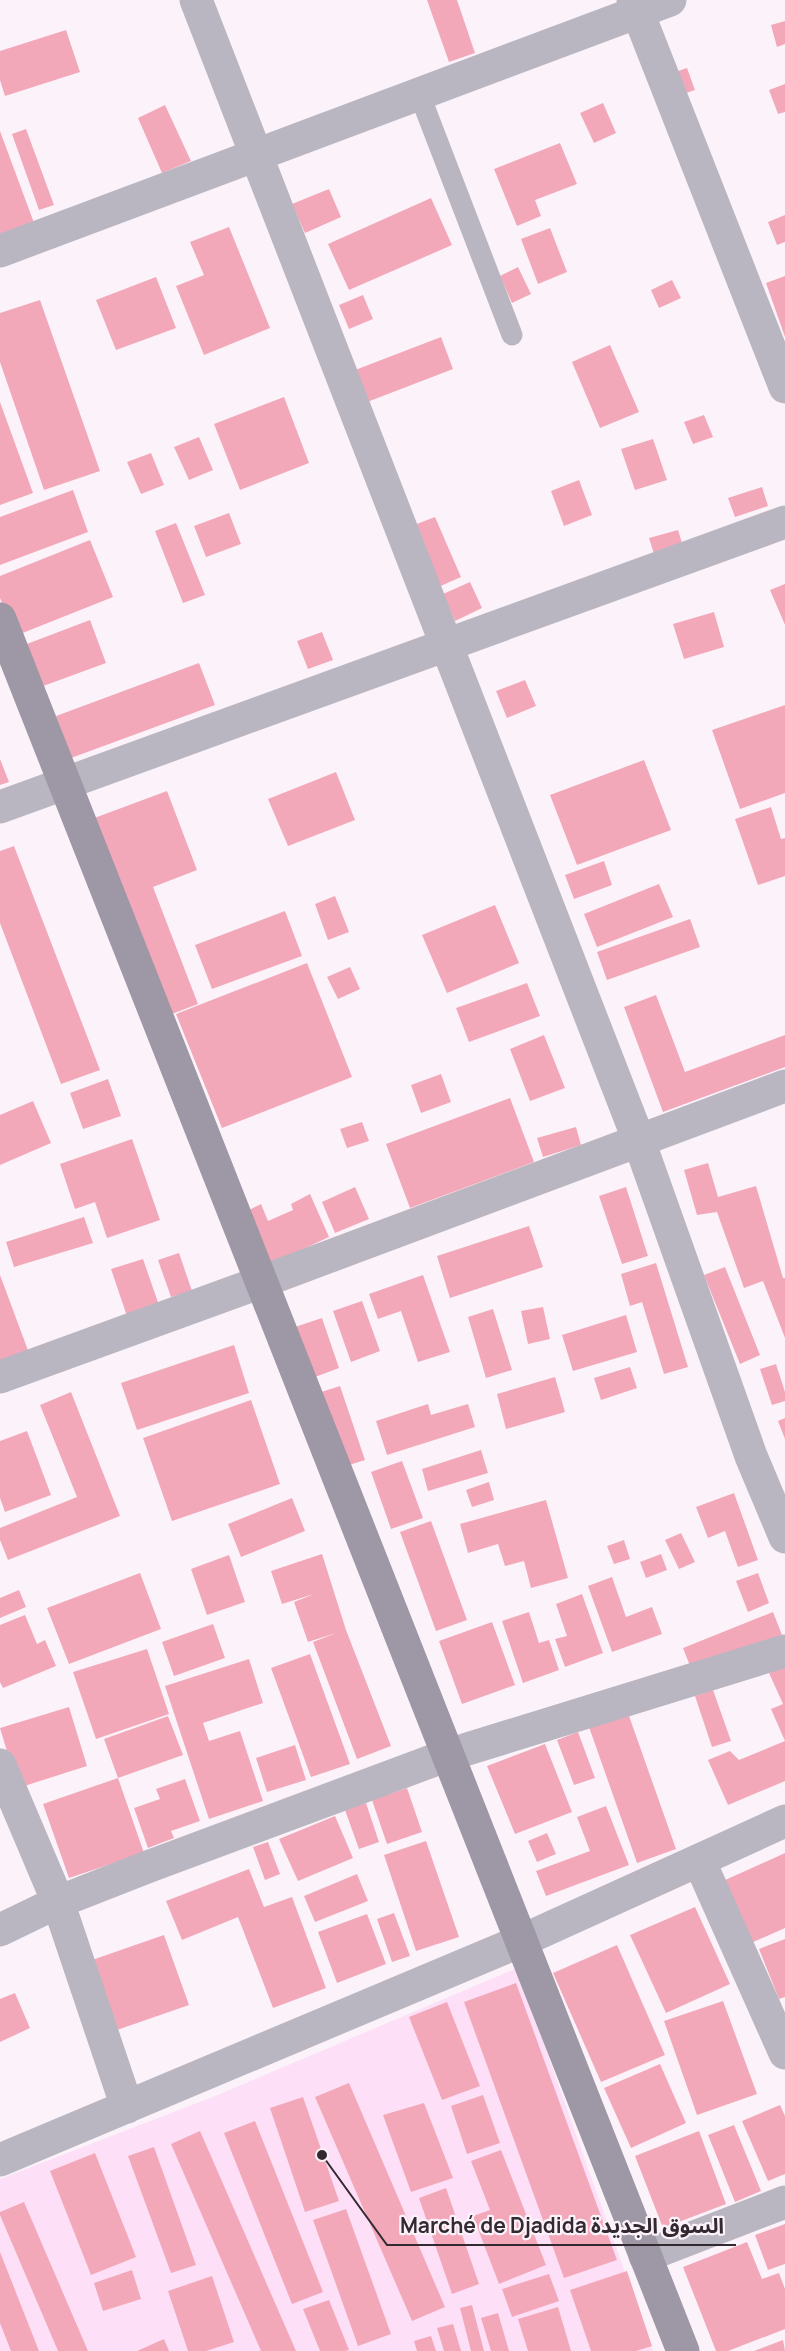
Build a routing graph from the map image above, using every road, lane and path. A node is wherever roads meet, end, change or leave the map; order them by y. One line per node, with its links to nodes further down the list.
1 (196, 0): 5 (street)
2 (670, 0): 3 (street)
3 (635, 5): 4 (street); 8 (street)
4 (419, 93): 5 (street); 7 (lane)
5 (256, 154): 6 (street); 11 (street)
6 (0, 251)
7 (512, 335)
8 (785, 387)
9 (785, 522): 11 (street)
10 (0, 619): 12 (main road)
11 (446, 645): 12 (street); 15 (street)
12 (65, 784): 13 (street); 16 (main road)
13 (0, 807)
14 (785, 1086): 15 (street)
15 (639, 1141): 16 (street); 18 (street)
16 (261, 1282): 17 (street); 20 (main road)
17 (0, 1377)
18 (785, 1537)
19 (785, 1651): 20 (street)
20 (448, 1755): 24 (street); 26 (main road)
21 (0, 1765): 24 (street)
22 (785, 1821): 23 (street)
23 (699, 1860): 26 (street); 27 (street)
24 (58, 1902): 25 (street); 28 (street)
25 (0, 1930)
26 (521, 1941): 28 (street); 31 (main road)
27 (785, 2053)
28 (127, 2107): 29 (street)
29 (0, 2160)
30 (785, 2202): 31 (street)
31 (645, 2256): 32 (main road)
32 (683, 2351)

